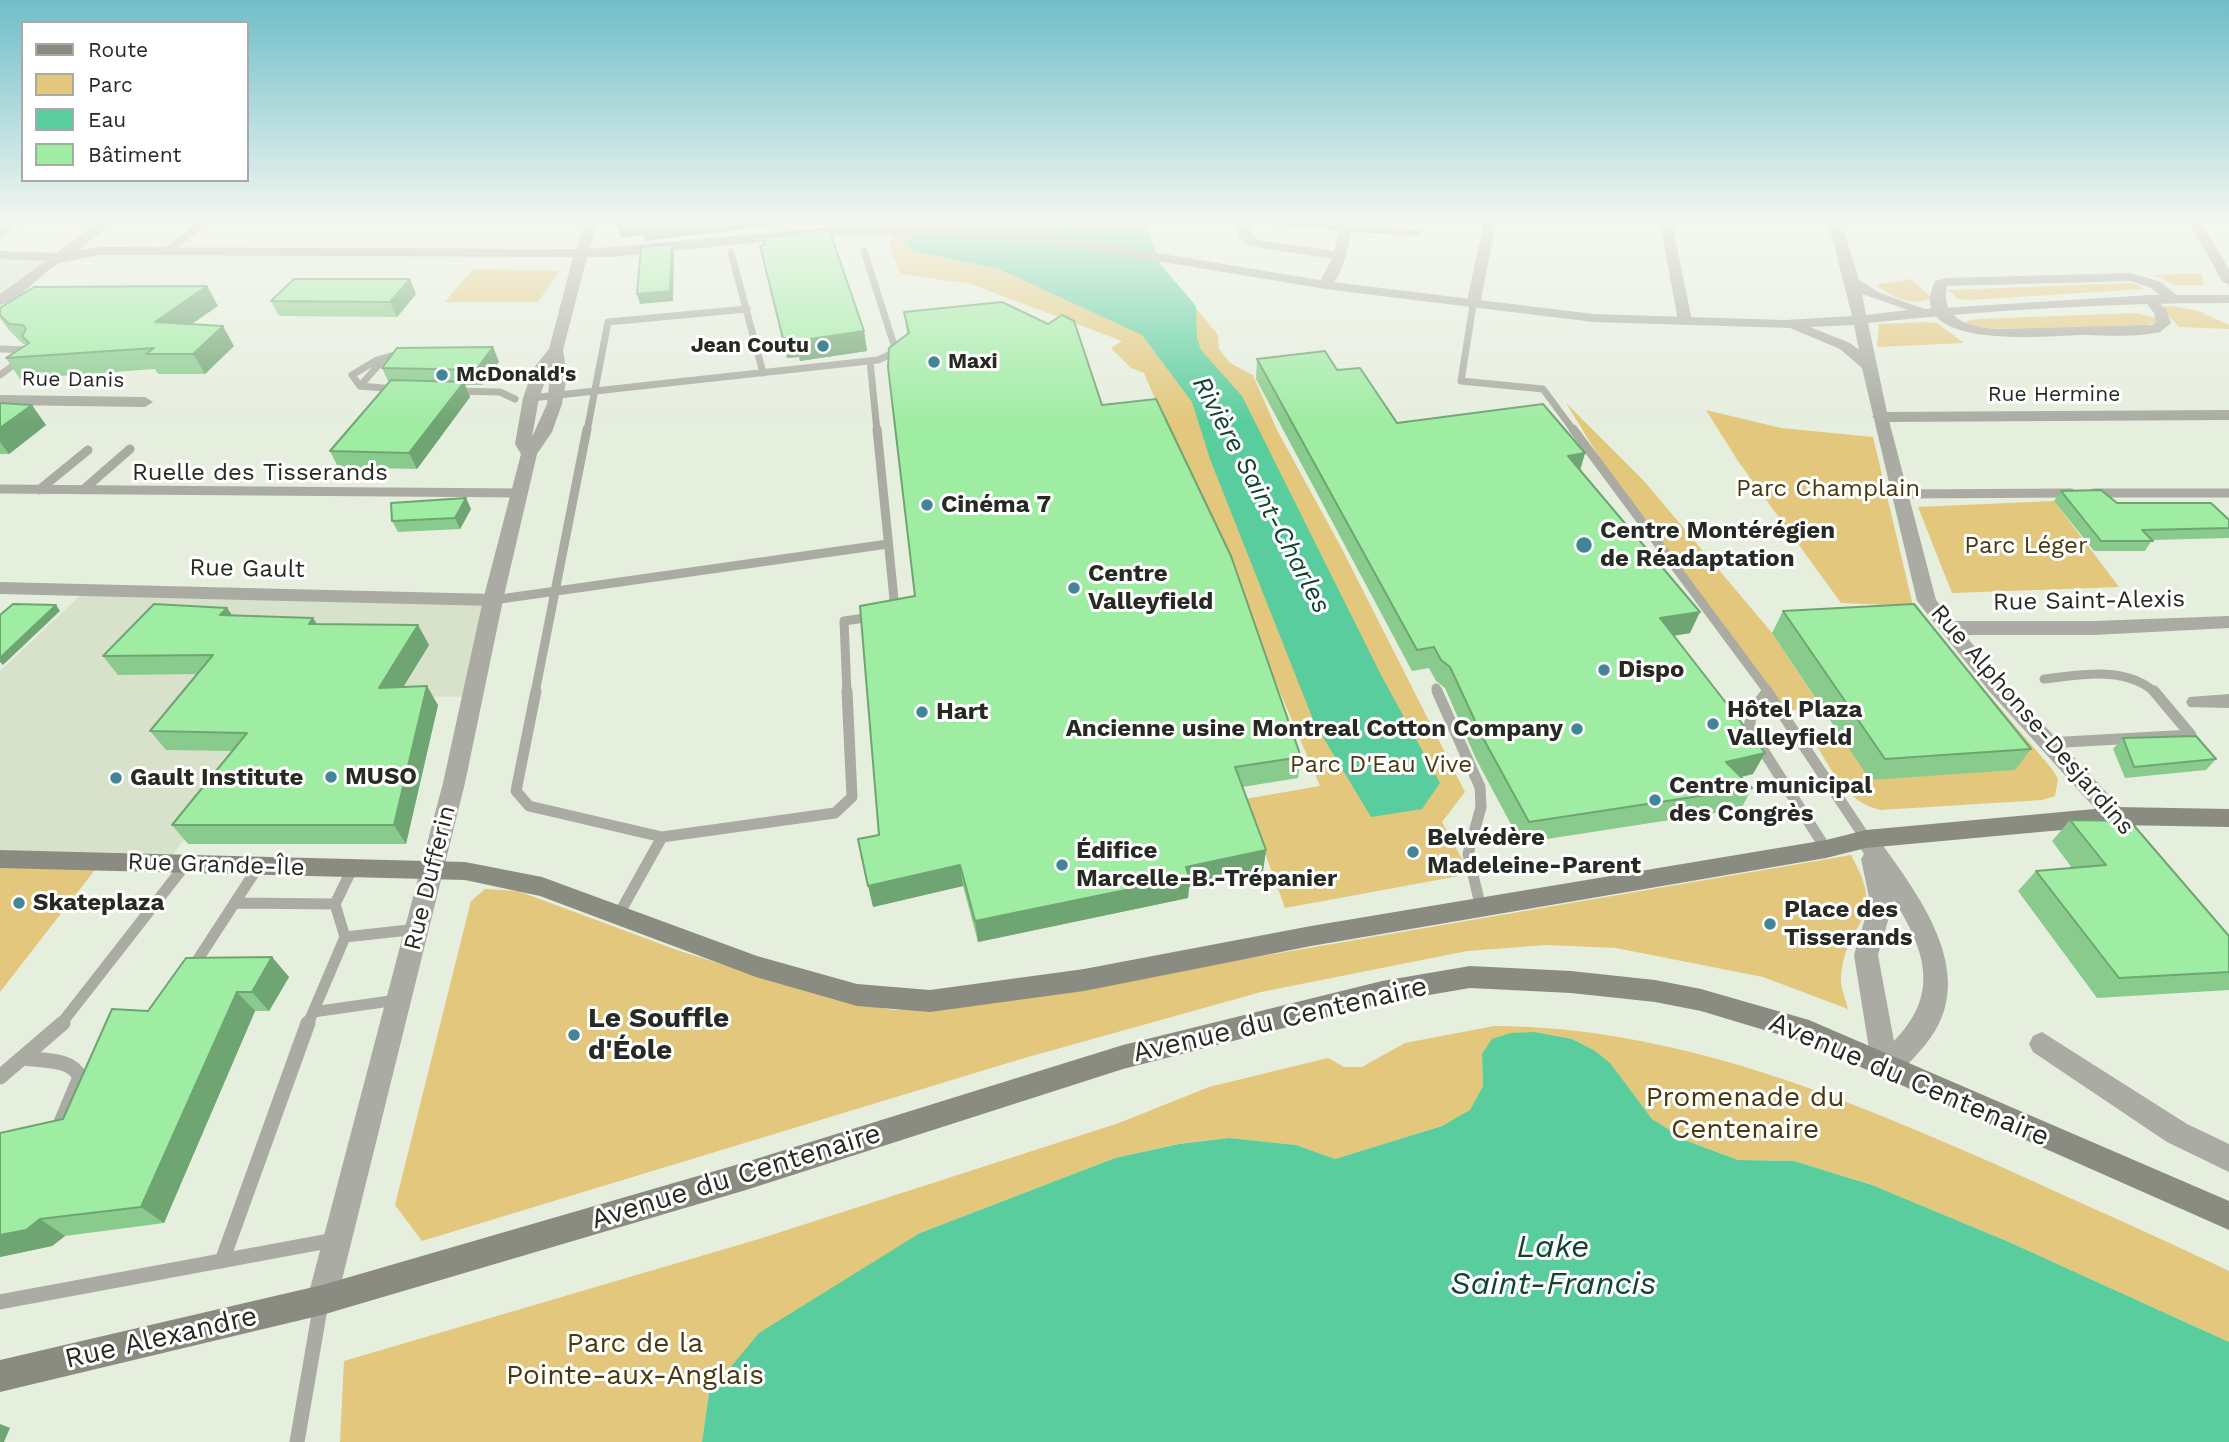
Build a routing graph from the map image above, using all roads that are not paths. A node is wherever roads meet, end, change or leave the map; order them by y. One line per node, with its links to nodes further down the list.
1 (16, 289): 15 (street)
2 (560, 289): 24 (street, Rue Dufferin)
3 (741, 289): 17 (lane)
4 (876, 289): 27 (lane)
5 (1357, 289): 16 (street)
6 (1476, 289): 16 (street)
7 (1679, 289): 21 (street)
8 (1854, 289): 20 (street, Rue Alphonse-Desjardins)
9 (1864, 289): 18 (street)
10 (1939, 289): 18 (street)
11 (2162, 289): 13 (street)
12 (2150, 299): 13 (street); 18 (street); 18 (street)
13 (2174, 299): 14 (street); 19 (street)
14 (2229, 299)
15 (0, 301)
16 (1473, 305): 21 (street); 58 (lane)
17 (747, 309): 29 (lane); 34 (lane)
18 (1942, 311): 20 (street)
19 (2229, 315)
20 (1859, 320): 22 (street); 28 (street, Rue Alphonse-Desjardins)
21 (1685, 321): 22 (street)
22 (1785, 324): 28 (street)
23 (0, 349): 30 (lane)
24 (556, 350): 35 (street, Rue Dufferin); 36 (street, Rue Dufferin)
25 (405, 352): 26 (lane)
26 (390, 355): 31 (lane); 31 (lane)
27 (870, 361): 29 (lane); 50 (lane)
28 (1869, 366): 40 (street, Rue Alphonse-Desjardins)
29 (763, 373): 34 (lane)
30 (0, 375)
31 (360, 386): 32 (lane)
32 (400, 390)
33 (437, 390): 36 (lane)
34 (594, 392): 35 (lane); 52 (lane)
35 (555, 396): 36 (lane); 43 (street, Rue Dufferin)
36 (523, 399): 43 (street, Rue Dufferin)
37 (0, 400): 38 (street, Rue Danis)
38 (145, 402)
39 (2229, 415): 40 (street, Rue Hermine)
40 (1880, 417): 49 (street, Rue Alphonse-Desjardins)
41 (130, 449): 46 (lane)
42 (88, 450): 45 (lane)
43 (530, 454): 47 (street, Rue Dufferin)
44 (0, 489): 45 (lane, Ruelle des Tisserands)
45 (39, 489): 46 (lane, Ruelle des Tisserands)
46 (83, 491): 47 (lane, Ruelle des Tisserands)
47 (520, 493): 53 (street, Rue Dufferin)
48 (2229, 493): 49 (lane)
49 (1902, 494): 55 (street, Rue Alphonse-Desjardins)
50 (888, 544): 52 (lane); 64 (lane)
51 (0, 588): 53 (street, Rue Gault)
52 (554, 591): 53 (lane); 64 (lane)
53 (493, 600): 72 (street, Rue Dufferin)
54 (2229, 622): 55 (street, Rue Saint-Alexis)
55 (1951, 628): 61 (street, Rue Alphonse-Desjardins)
56 (2043, 679): 61 (lane)
57 (1436, 688): 75 (lane)
58 (1767, 692): 65 (lane); 67 (lane)
59 (2229, 701): 60 (street)
60 (2196, 702)
61 (2047, 743): 62 (street, Rue Alphonse-Desjardins)
62 (2116, 816): 63 (main road); 65 (main road); 66 (street, Rue Alphonse-Desjardins)
63 (2229, 818)
64 (662, 837): 76 (lane)
65 (1866, 839): 67 (main road); 84 (street); 84 (street)
66 (2143, 847)
67 (1826, 849): 75 (main road)
68 (0, 859): 69 (main road, Rue Grande-Île)
69 (186, 864): 70 (main road, Rue Grande-Île); 83 (lane)
70 (258, 867): 71 (main road, Rue Grande-Île); 73 (lane)
71 (352, 869): 72 (main road, Rue Grande-Île); 74 (lane)
72 (432, 872): 76 (main road); 77 (street, Rue Dufferin)
73 (235, 902): 74 (lane); 79 (lane)
74 (335, 904): 78 (lane)
75 (1481, 908): 76 (main road)
76 (619, 914)
77 (418, 929): 78 (lane); 80 (street, Rue Dufferin)
78 (345, 937): 81 (lane)
79 (185, 979)
80 (400, 1000): 81 (lane); 89 (street, Rue Dufferin)
81 (313, 1012): 90 (lane)
82 (2042, 1045): 87 (street)
83 (24, 1058): 85 (lane); 86 (lane)
84 (1885, 1068): 88 (main road, Avenue du Centenaire); 91 (main road, Avenue du Centenaire)
85 (0, 1077)
86 (55, 1135)
87 (2229, 1158)
88 (2229, 1216)
89 (337, 1239): 90 (lane); 91 (street, Rue Dufferin)
90 (222, 1261): 92 (lane)
91 (322, 1300): 93 (main road, Rue Alexandre); 94 (lane)
92 (0, 1302)
93 (0, 1376)
94 (297, 1442)

